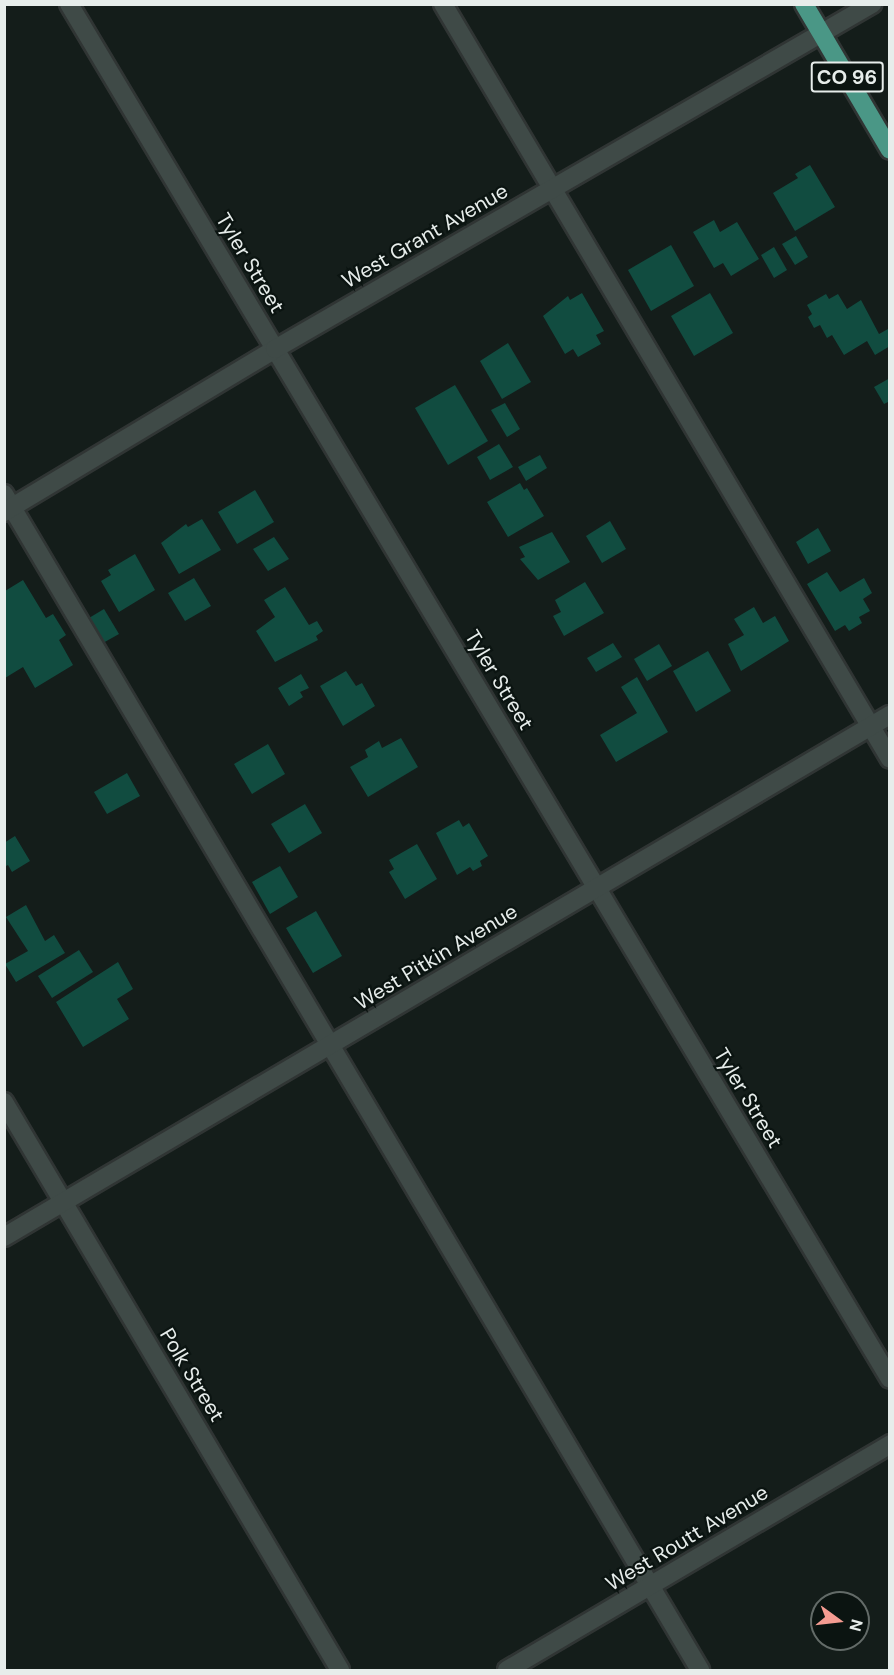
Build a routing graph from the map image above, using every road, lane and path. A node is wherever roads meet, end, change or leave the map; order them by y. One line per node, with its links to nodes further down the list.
1 (69, 4): 8 (street, Tyler Street)
2 (442, 4): 7 (street)
3 (804, 4): 5 (main road, CO 96)
4 (872, 4): 5 (street, West Grant Avenue)
5 (821, 35): 6 (main road, CO 96); 7 (street, West Grant Avenue)
6 (890, 150)
7 (552, 188): 8 (street, West Grant Avenue); 11 (street)
8 (275, 349): 9 (street, West Grant Avenue); 13 (street, Tyler Street)
9 (7, 504): 14 (street)
10 (890, 715): 11 (street, West Pitkin Avenue)
11 (870, 726): 12 (street); 13 (street, West Pitkin Avenue)
12 (890, 759)
13 (597, 888): 14 (street, West Pitkin Avenue); 18 (street, Tyler Street)
14 (330, 1045): 16 (street, West Pitkin Avenue); 20 (street)
15 (4, 1102): 16 (street, Polk Street)
16 (64, 1202): 17 (street, West Pitkin Avenue); 21 (street, Polk Street)
17 (4, 1237)
18 (890, 1379)
19 (890, 1444): 20 (street, West Routt Avenue)
20 (650, 1586): 22 (street, West Routt Avenue); 23 (street)
21 (340, 1671)
22 (507, 1671)
23 (700, 1671)

